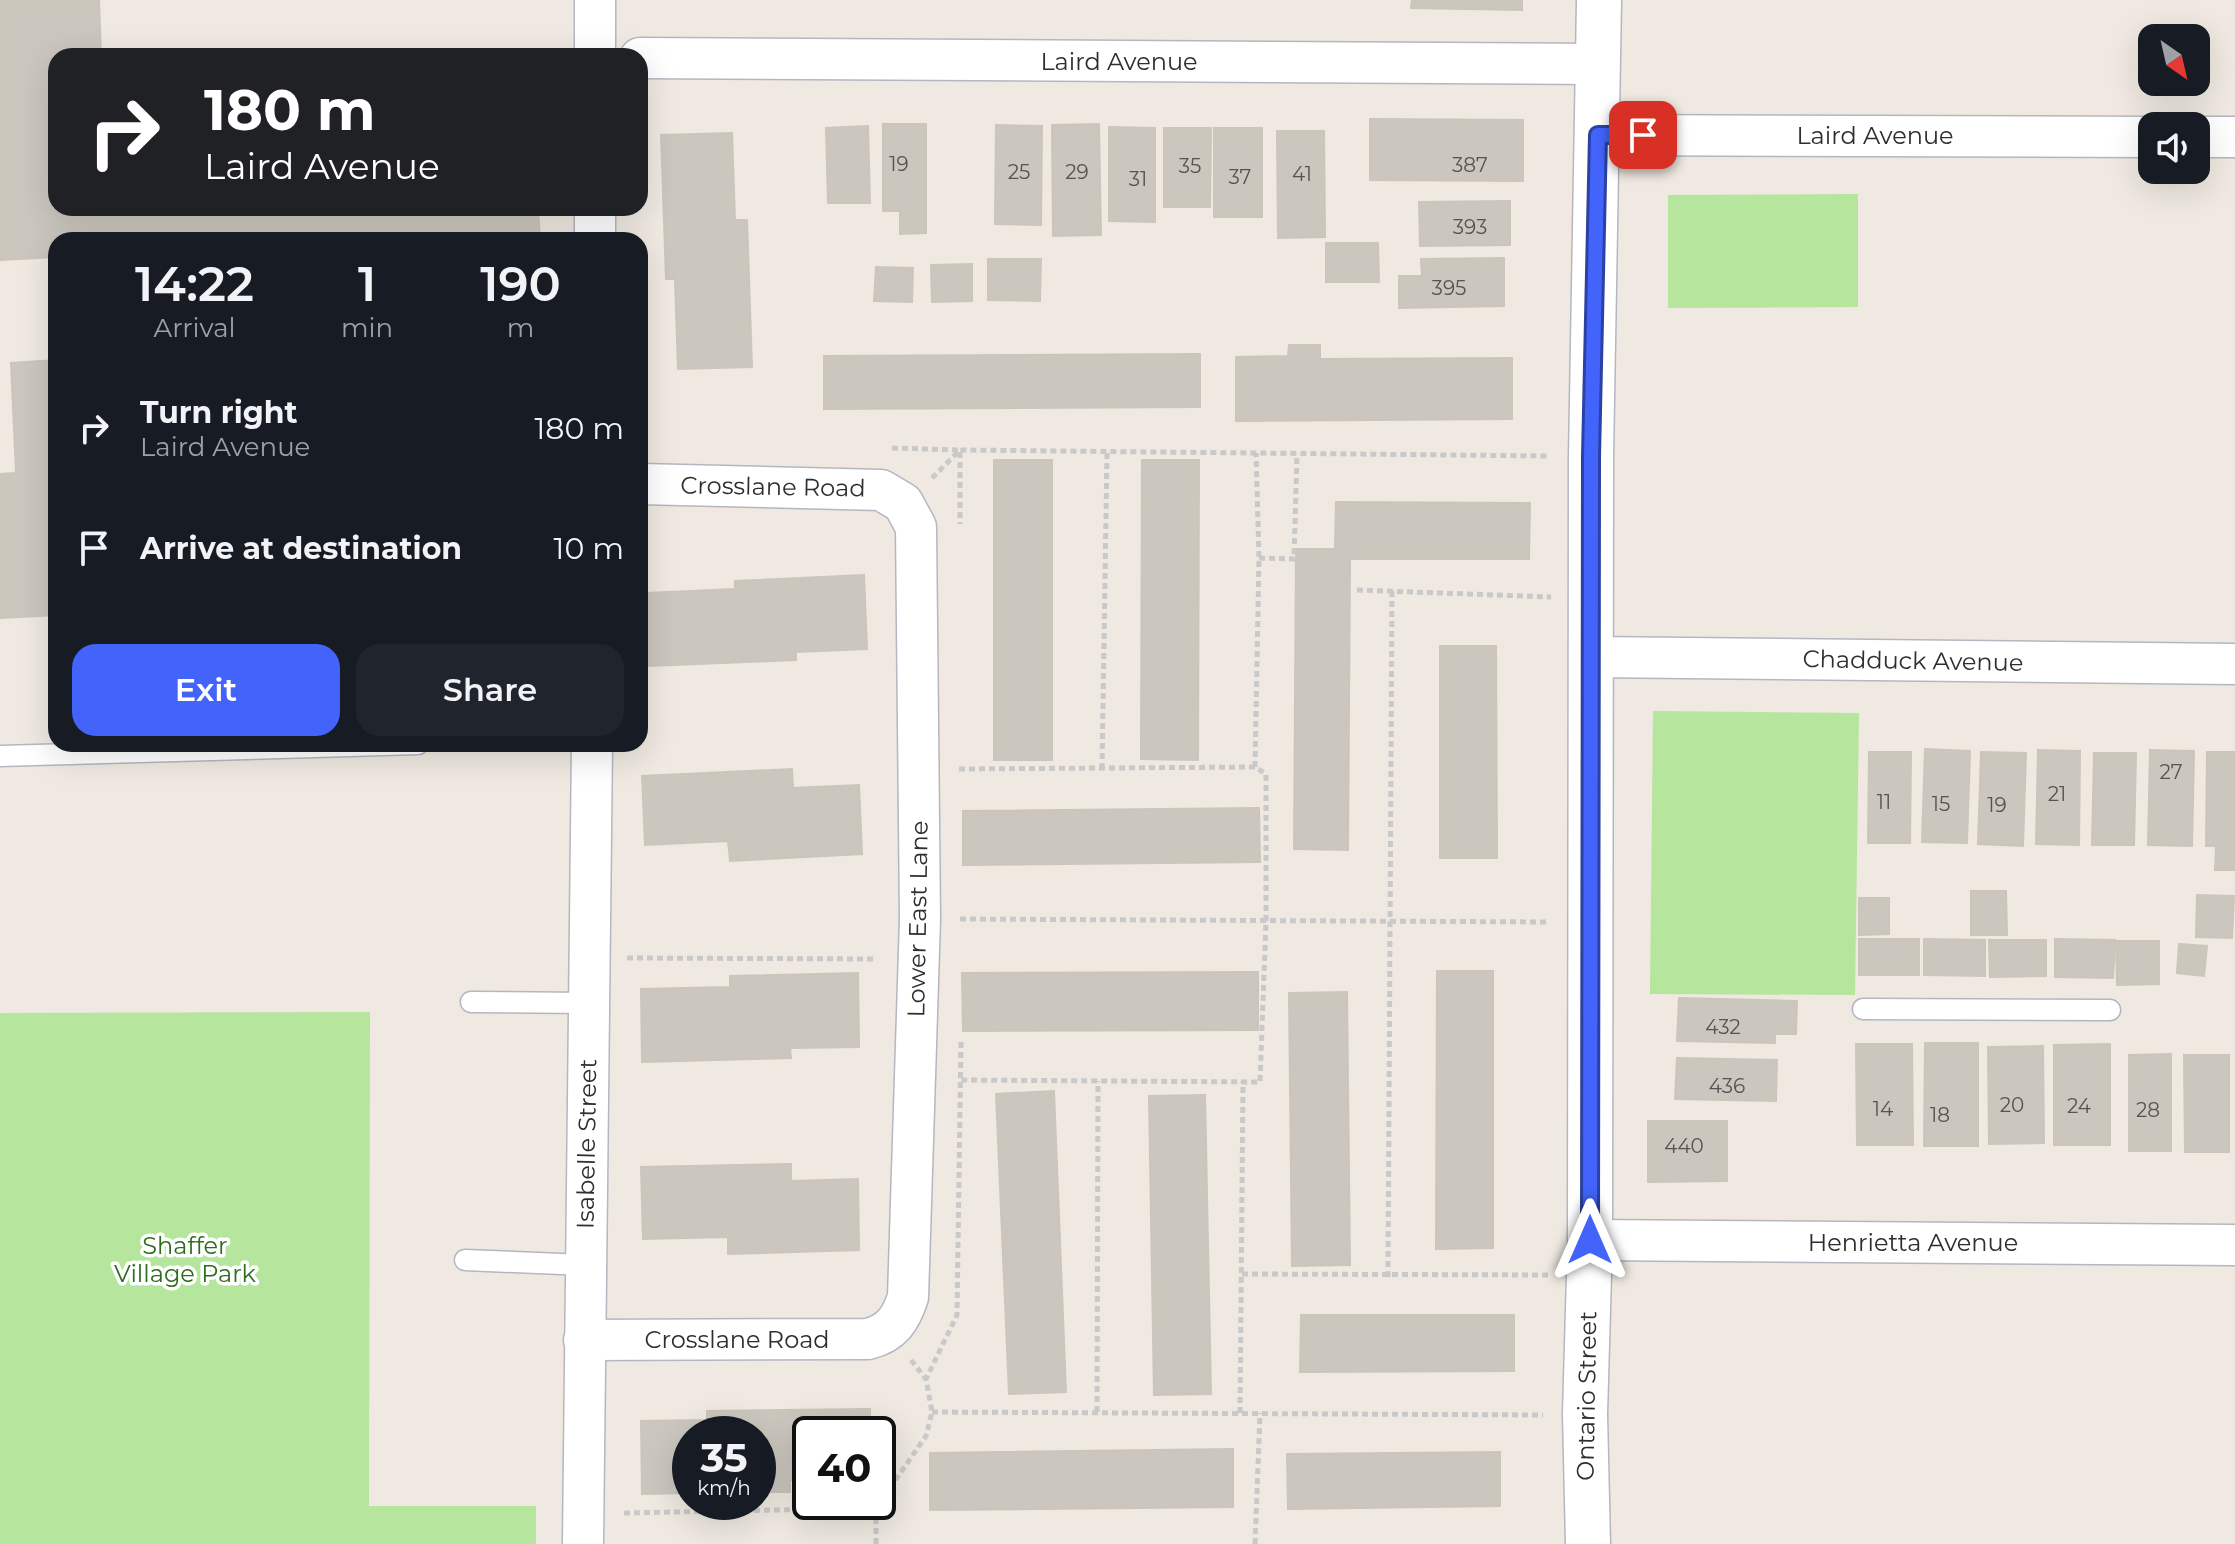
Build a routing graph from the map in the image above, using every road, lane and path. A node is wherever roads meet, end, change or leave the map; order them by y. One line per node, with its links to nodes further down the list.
1 (595, 0): 3 (street)
2 (1599, 0): 5 (street, Ontario Street)
3 (595, 48)
4 (648, 58): 5 (street, Laird Avenue)
5 (1599, 64): 6 (street, Ontario Street)
6 (1598, 135): 7 (street, Laird Avenue); 21 (street, Ontario Street)
7 (2138, 137)
8 (2210, 137): 9 (street)
9 (2235, 137)
10 (1107, 452): 11 (path); 14 (path); 28 (path)
11 (1256, 453): 12 (path); 17 (path)
12 (1297, 454): 13 (path); 17 (path)
13 (1559, 456)
14 (937, 474)
15 (648, 484): 16 (street, Crosslane Road)
16 (903, 503): 49 (street, Lower East Lane)
17 (1259, 558): 26 (path)
18 (1357, 590): 19 (path)
19 (1392, 591): 20 (path); 31 (path)
20 (1554, 597)
21 (1592, 657): 22 (street, Chadduck Avenue); 42 (street, Ontario Street)
22 (2235, 664)
23 (139, 752): 25 (lane)
24 (592, 752): 36 (street, Isabelle Street)
25 (0, 756)
26 (1255, 767): 28 (path); 30 (path)
27 (959, 769): 28 (path)
28 (1102, 769)
29 (948, 920): 30 (path)
30 (1266, 921): 31 (path); 41 (path)
31 (1390, 922): 32 (path); 47 (path)
32 (1555, 922)
33 (616, 958): 34 (path)
34 (887, 959)
35 (471, 1002): 36 (lane)
36 (589, 1003): 45 (street, Isabelle Street)
37 (1863, 1009): 38 (lane)
38 (2110, 1010)
39 (961, 1080): 40 (path)
40 (1098, 1081): 41 (path); 51 (path)
41 (1243, 1081): 46 (path)
42 (1590, 1240): 43 (street, Henrietta Avenue); 62 (street, Ontario Street)
43 (2235, 1245)
44 (465, 1260): 45 (lane)
45 (585, 1265): 50 (street, Isabelle Street)
46 (1242, 1274): 47 (path); 52 (path)
47 (1388, 1275): 48 (path)
48 (1548, 1275)
49 (889, 1331): 50 (street, Crosslane Road)
50 (584, 1340): 59 (street, Isabelle Street)
51 (1097, 1412): 52 (path); 55 (path)
52 (1240, 1413): 53 (path)
53 (1260, 1413): 54 (path); 61 (path)
54 (1548, 1415)
55 (896, 1479)
56 (792, 1510): 57 (path)
57 (624, 1513)
58 (876, 1520): 60 (path)
59 (583, 1544)
60 (876, 1544)
61 (1255, 1544)
62 (1588, 1544)

